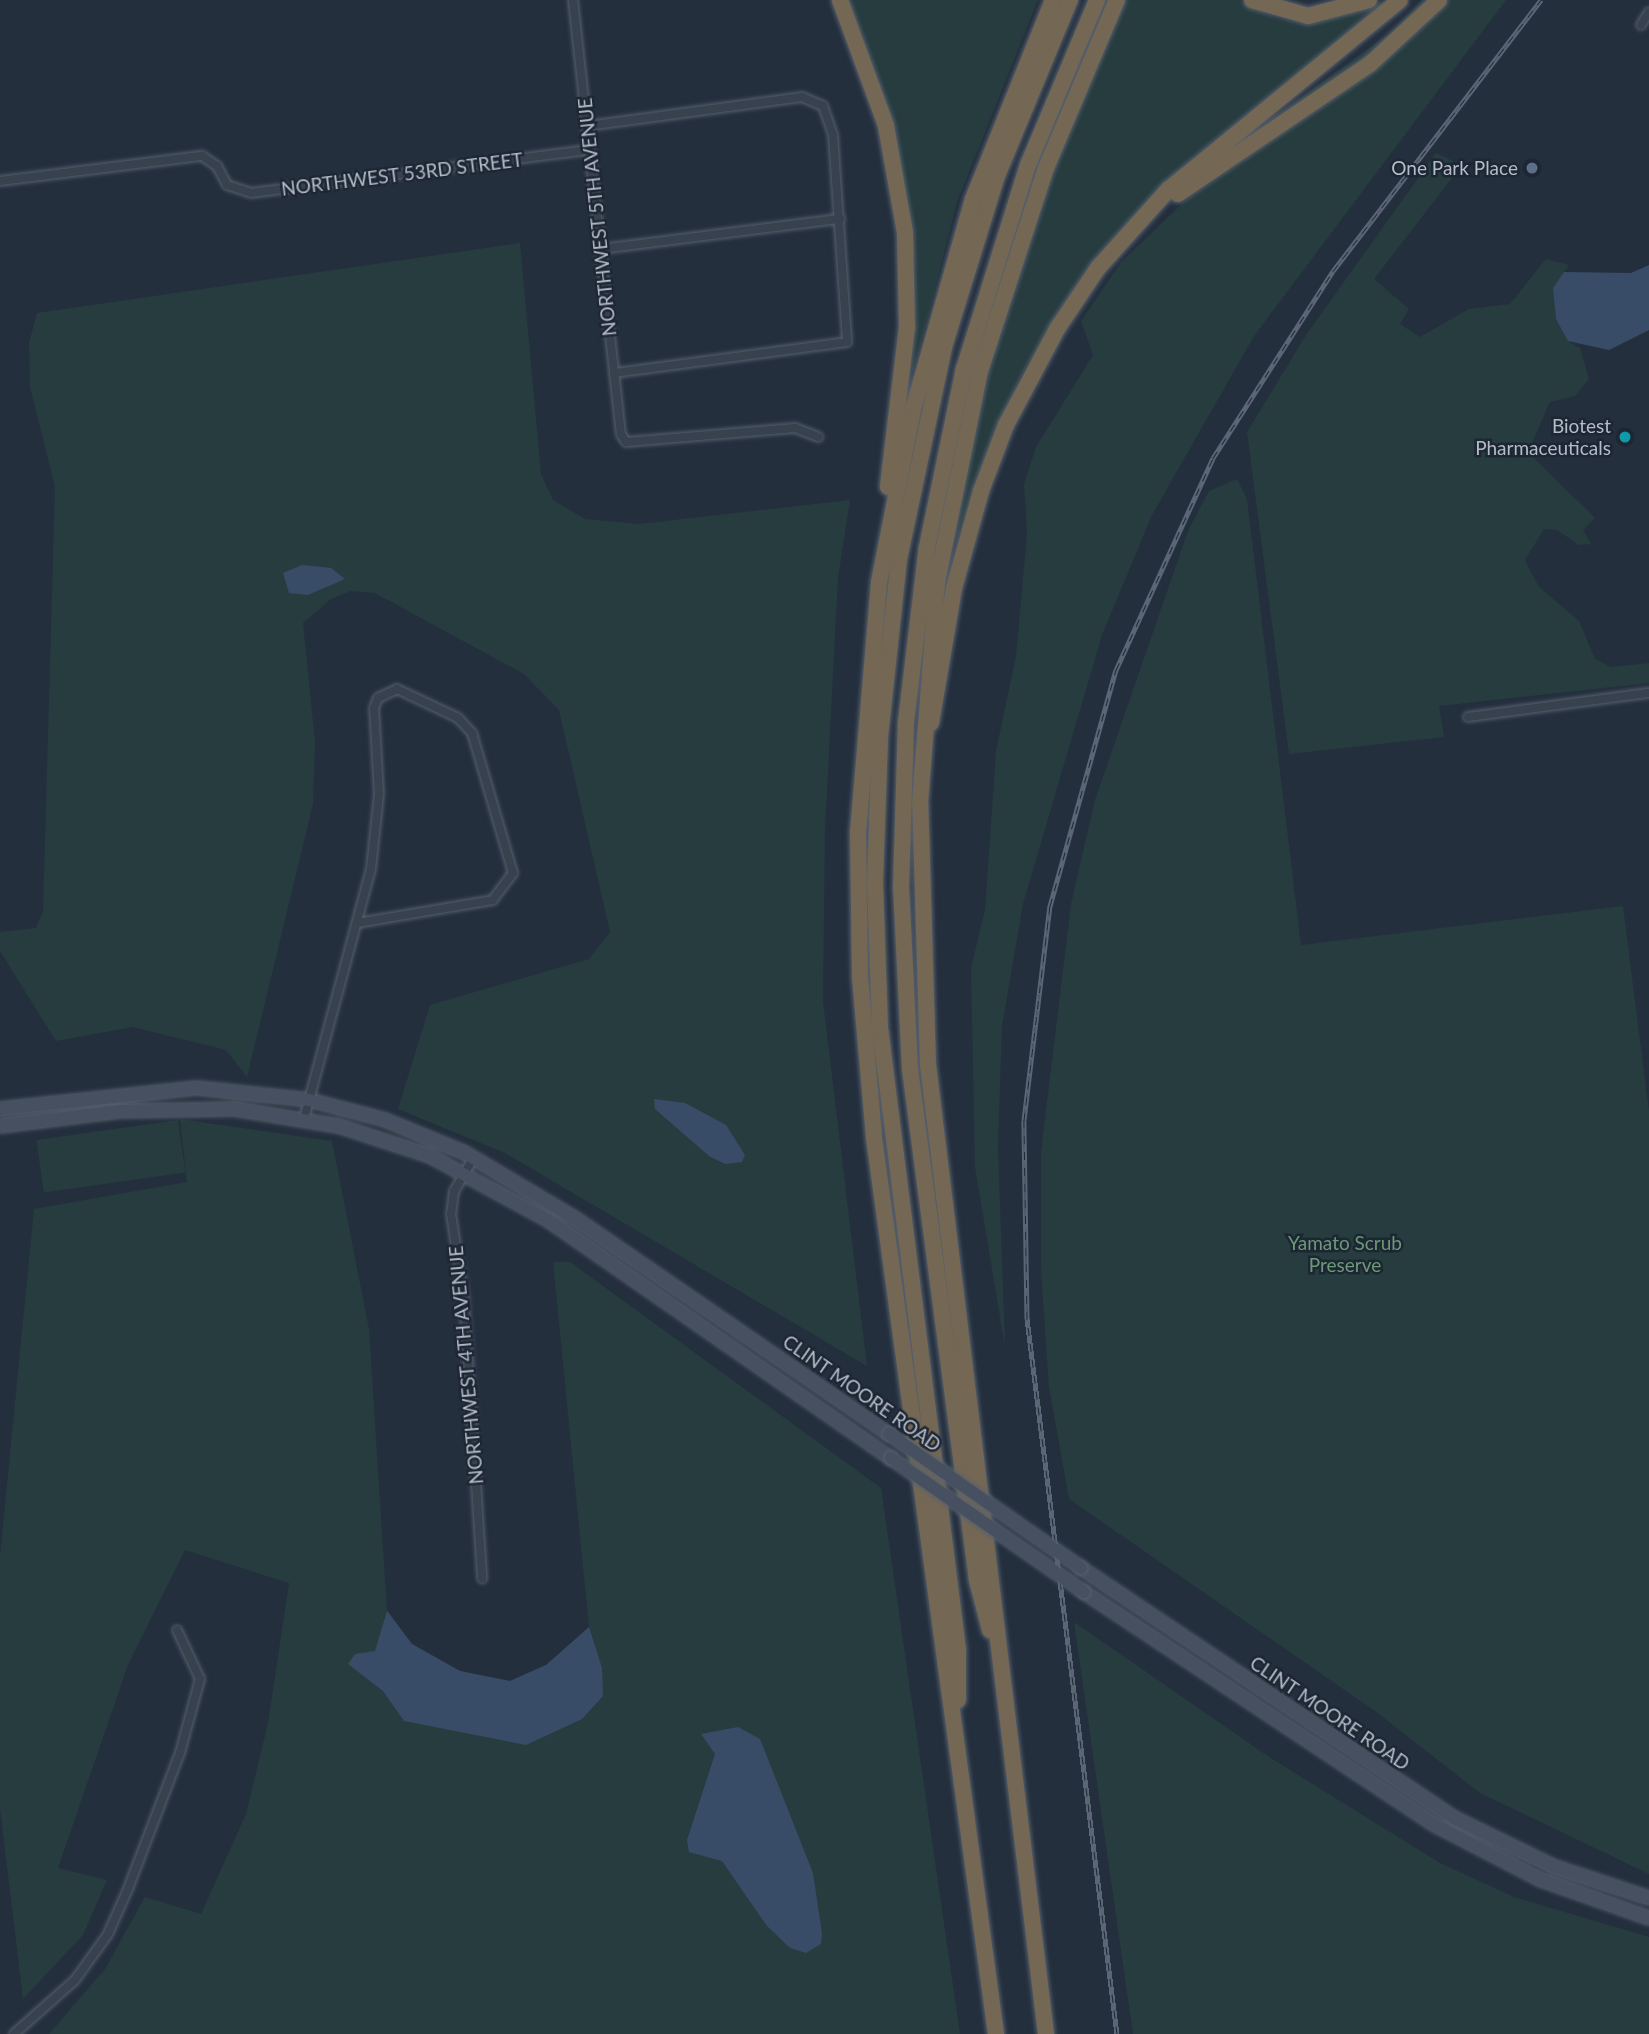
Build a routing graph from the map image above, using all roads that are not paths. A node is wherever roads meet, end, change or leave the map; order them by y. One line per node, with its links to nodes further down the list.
1 (573, 0): 13 (street, NORTHWEST 5TH AVENUE)
2 (839, 0): 21 (highway)
3 (1053, 0): 21 (highway)
4 (1070, 0): 37 (highway)
5 (1097, 0): 36 (highway)
6 (1117, 0): 24 (highway)
7 (1252, 0): 8 (highway)
8 (1369, 0)
9 (1400, 0): 18 (highway)
10 (1439, 0): 18 (highway)
11 (1649, 12): 12 (street)
12 (1649, 23)
13 (587, 125): 14 (street, NORTHWEST 5TH AVENUE); 16 (street)
14 (589, 150): 15 (street, NORTHWEST 53RD STREET); 17 (street, NORTHWEST 5TH AVENUE)
15 (0, 181)
16 (840, 219): 17 (street); 19 (street)
17 (601, 249): 19 (street, NORTHWEST 5TH AVENUE)
18 (1077, 299): 24 (highway)
19 (614, 373): 20 (street, NORTHWEST 5TH AVENUE)
20 (818, 437)
21 (884, 546): 37 (highway)
22 (1649, 693): 23 (street)
23 (1468, 717)
24 (922, 766): 36 (highway)
25 (358, 923): 25 (street); 26 (street)
26 (309, 1100): 27 (street, CLINT MOORE ROAD); 29 (street); 32 (street, CLINT MOORE ROAD)
27 (44, 1103): 28 (street, CLINT MOORE ROAD); 30 (street)
28 (0, 1109)
29 (304, 1119): 30 (street, CLINT MOORE ROAD); 33 (street, CLINT MOORE ROAD)
30 (46, 1120): 31 (street, CLINT MOORE ROAD)
31 (0, 1126)
32 (474, 1157): 33 (street, NORTHWEST 4TH AVENUE); 38 (street, CLINT MOORE ROAD, bridge)
33 (465, 1172): 34 (street, NORTHWEST 4TH AVENUE); 39 (street, CLINT MOORE ROAD, bridge)
34 (482, 1578)
35 (177, 1630): 40 (street)
36 (999, 1663): 42 (highway)
37 (958, 1741): 41 (highway)
38 (1649, 1898)
39 (1649, 1917)
40 (14, 2034)
41 (996, 2034)
42 (1046, 2034)

